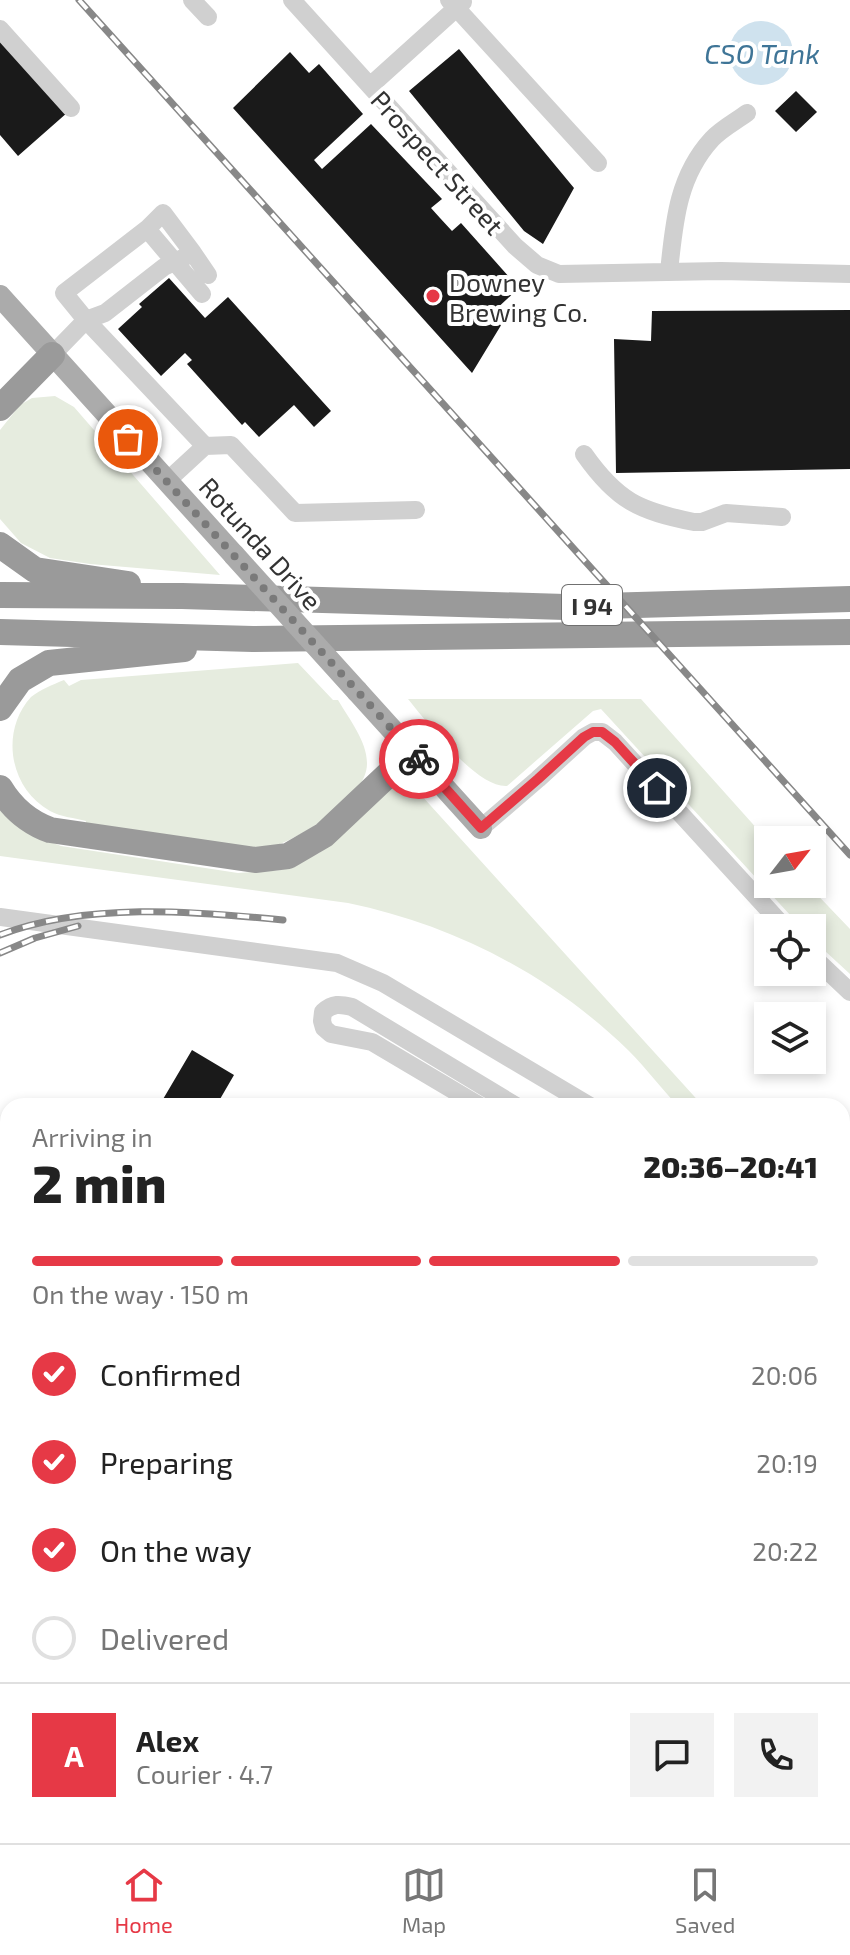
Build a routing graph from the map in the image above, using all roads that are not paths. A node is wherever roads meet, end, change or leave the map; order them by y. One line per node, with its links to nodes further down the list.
1 (192, 0): 4 (street)
2 (292, 0): 6 (street, Prospect Street)
3 (456, 3): 6 (street); 9 (street)
4 (208, 17)
5 (0, 29): 7 (street)
6 (370, 86): 13 (street, Prospect Street)
7 (71, 108)
8 (747, 113): 13 (street)
9 (598, 163)
10 (147, 229): 11 (street); 12 (street); 18 (street)
11 (193, 253): 12 (street); 15 (street)
12 (174, 261): 16 (street); 18 (street)
13 (669, 272): 14 (street, Prospect Street)
14 (850, 274)
15 (208, 275)
16 (202, 294)
17 (0, 296): 19 (main road, Rotunda Drive)
18 (86, 320): 19 (street); 21 (street)
19 (52, 355): 20 (highway); 23 (main road, Rotunda Drive)
20 (0, 408)
21 (205, 446): 23 (street); 24 (street)
22 (584, 454): 25 (street)
23 (167, 481): 34 (main road, Rotunda Drive, bridge)
24 (416, 510)
25 (782, 517)
26 (0, 545): 28 (highway)
27 (0, 595): 28 (highway, I 94)
28 (182, 596): 29 (highway, I 94)
29 (850, 599)
30 (0, 632): 32 (highway, I 94)
31 (850, 632): 32 (highway, I 94)
32 (253, 639): 33 (highway)
33 (0, 708)
34 (412, 752): 35 (highway); 36 (main road, Rotunda Drive)
35 (0, 788)
36 (481, 828): 37 (street)
37 (772, 914)
38 (0, 917): 43 (street)
39 (826, 969): 40 (street)
40 (850, 992)
41 (466, 1098): 42 (street)
42 (503, 1098)
43 (577, 1098)

